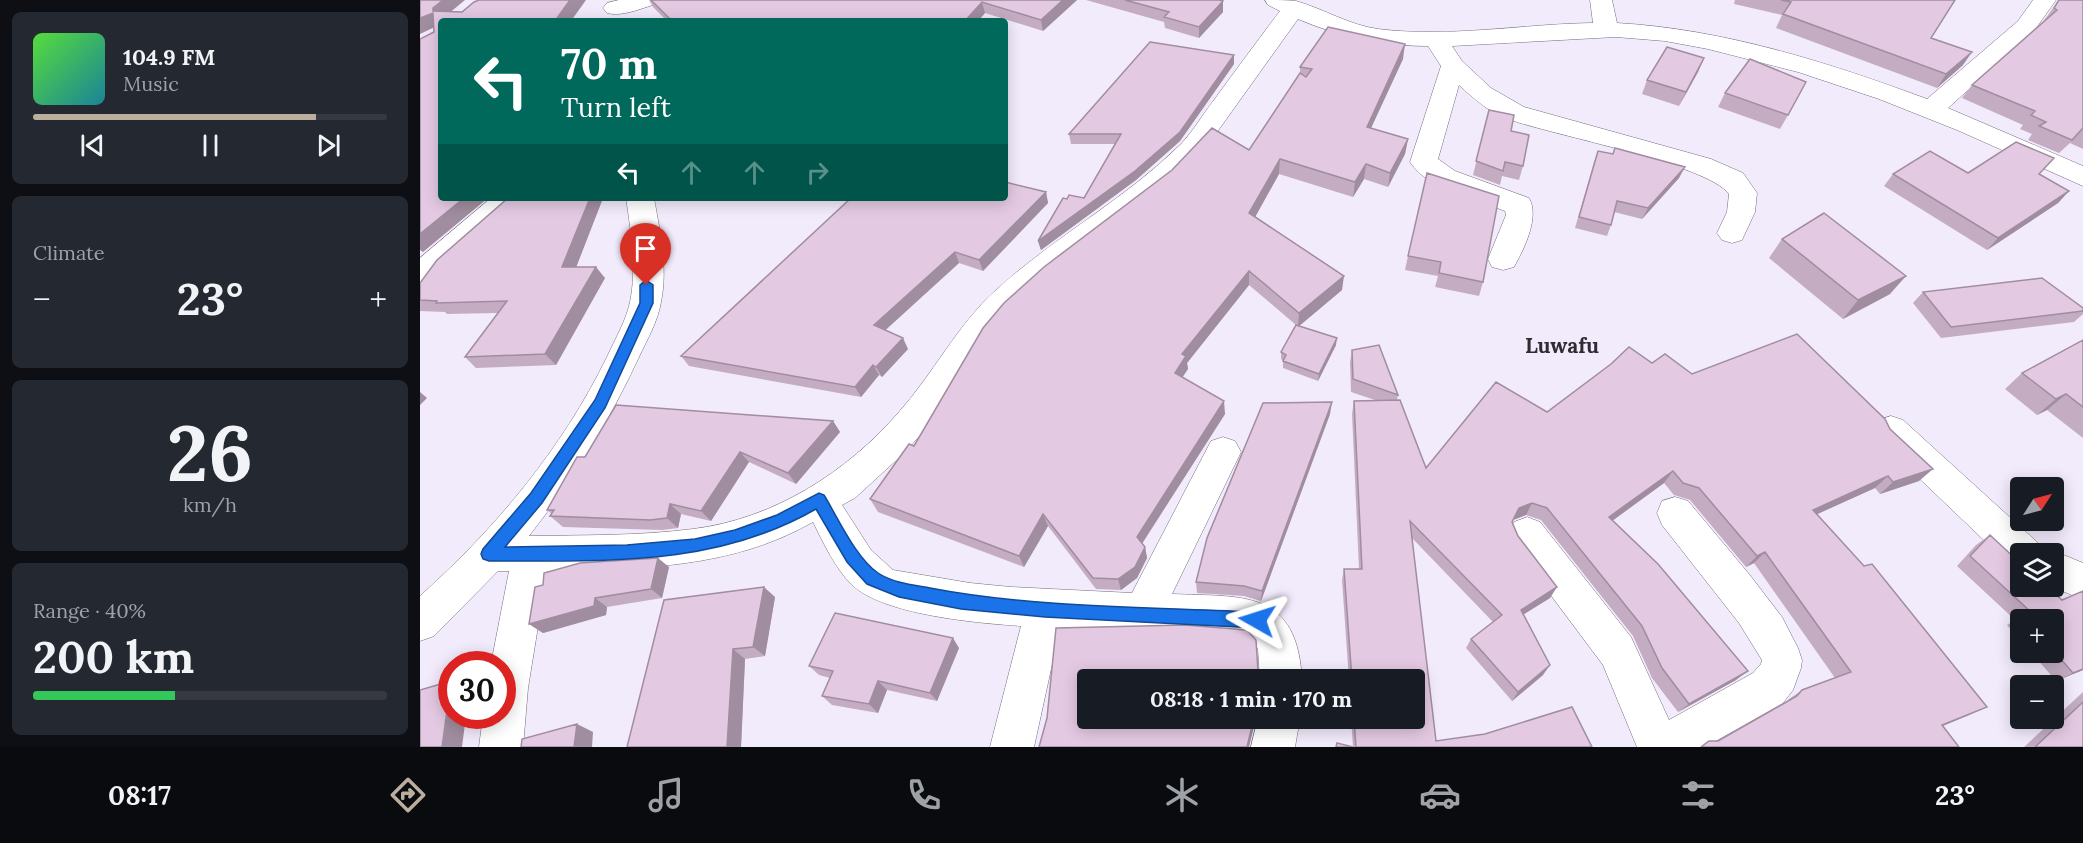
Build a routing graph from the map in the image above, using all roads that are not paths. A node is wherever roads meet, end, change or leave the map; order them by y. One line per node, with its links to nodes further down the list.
1 (645, 0): 5 (street)
2 (1601, 0): 6 (street)
3 (2045, 0): 9 (street)
4 (1285, 4): 7 (street); 18 (street)
5 (616, 10)
6 (1606, 29): 7 (street); 9 (street)
7 (1436, 39): 8 (street)
8 (1453, 66): 13 (street); 14 (street)
9 (1931, 109): 10 (street)
10 (2083, 177)
11 (506, 201): 15 (street)
12 (640, 201): 23 (street)
13 (1732, 233)
14 (1503, 259)
15 (420, 276)
16 (1891, 430): 21 (street)
17 (1223, 452): 27 (street)
18 (819, 499): 22 (street); 26 (street)
19 (1675, 513): 34 (street)
20 (1527, 534): 34 (street)
21 (2012, 543)
22 (531, 553): 23 (street); 31 (street)
23 (489, 554): 28 (street)
24 (2064, 573): 25 (street)
25 (2083, 582)
26 (1045, 609): 27 (street); 32 (street)
27 (1142, 613): 29 (street)
28 (420, 622)
29 (1280, 669)
30 (1277, 729): 33 (street)
31 (501, 747)
32 (1012, 747)
33 (1273, 747)
34 (1661, 747)

